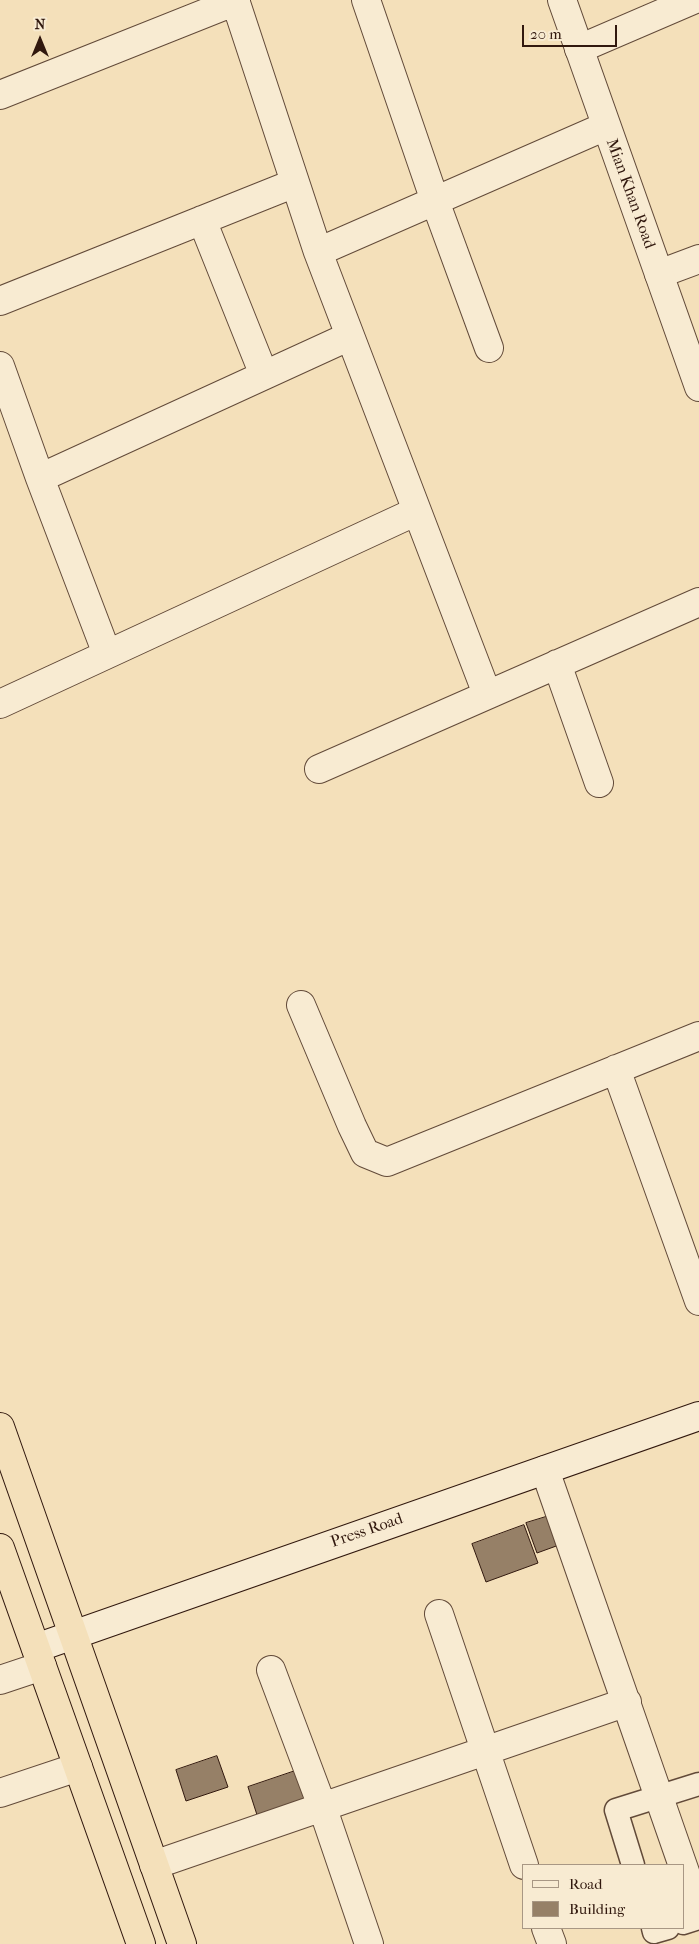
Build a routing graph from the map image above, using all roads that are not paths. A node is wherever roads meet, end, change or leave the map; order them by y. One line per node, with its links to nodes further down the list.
1 (235, 0): 6 (street); 8 (street)
2 (366, 0): 9 (street)
3 (562, 0): 5 (street, Mian Khan Road)
4 (693, 0): 5 (street)
5 (579, 49): 7 (street, Mian Khan Road)
6 (0, 95)
7 (606, 126): 9 (street); 13 (street, Mian Khan Road)
8 (295, 183): 10 (street); 11 (street)
9 (435, 201): 11 (street); 16 (street)
10 (202, 220): 14 (street); 18 (street)
11 (318, 252): 15 (street)
12 (699, 260): 13 (street)
13 (659, 274): 19 (street, Mian Khan Road)
14 (0, 301)
15 (350, 336): 18 (street); 21 (street)
16 (489, 348)
17 (0, 366): 20 (street)
18 (264, 375): 20 (street)
19 (699, 387)
20 (40, 478): 23 (street)
21 (417, 511): 23 (street); 25 (street)
22 (699, 602): 24 (street)
23 (106, 654): 26 (street)
24 (557, 664): 25 (street); 28 (street)
25 (487, 694): 27 (street)
26 (0, 704)
27 (319, 769)
28 (600, 783)
29 (301, 1005): 31 (street)
30 (699, 1036): 31 (street)
31 (616, 1069): 32 (street)
32 (699, 1301)
33 (699, 1416): 35 (street, Press Road)
34 (0, 1427): 38 (highway)
35 (545, 1470): 38 (street, Press Road); 42 (street)
36 (0, 1548): 39 (highway)
37 (439, 1614): 43 (street)
38 (72, 1634): 39 (street, Press Road); 52 (highway)
39 (39, 1657): 41 (street, Press Road); 44 (highway)
40 (271, 1670): 48 (street)
41 (0, 1680)
42 (627, 1702): 43 (street); 47 (street)
43 (485, 1752): 48 (street); 49 (street)
44 (78, 1767): 46 (street); 60 (highway)
45 (699, 1784): 47 (street)
46 (0, 1793)
47 (659, 1797): 50 (street); 51 (street)
48 (322, 1806): 52 (street); 62 (street)
49 (524, 1864)
50 (633, 1864)
51 (682, 1864)
52 (154, 1865): 61 (highway)
53 (684, 1869): 54 (street)
54 (699, 1912)
55 (699, 1918): 56 (street)
56 (684, 1923)
57 (546, 1929): 63 (street)
58 (653, 1929): 59 (street)
59 (664, 1929)
60 (141, 1944)
61 (182, 1944)
62 (369, 1944)
63 (552, 1944)

